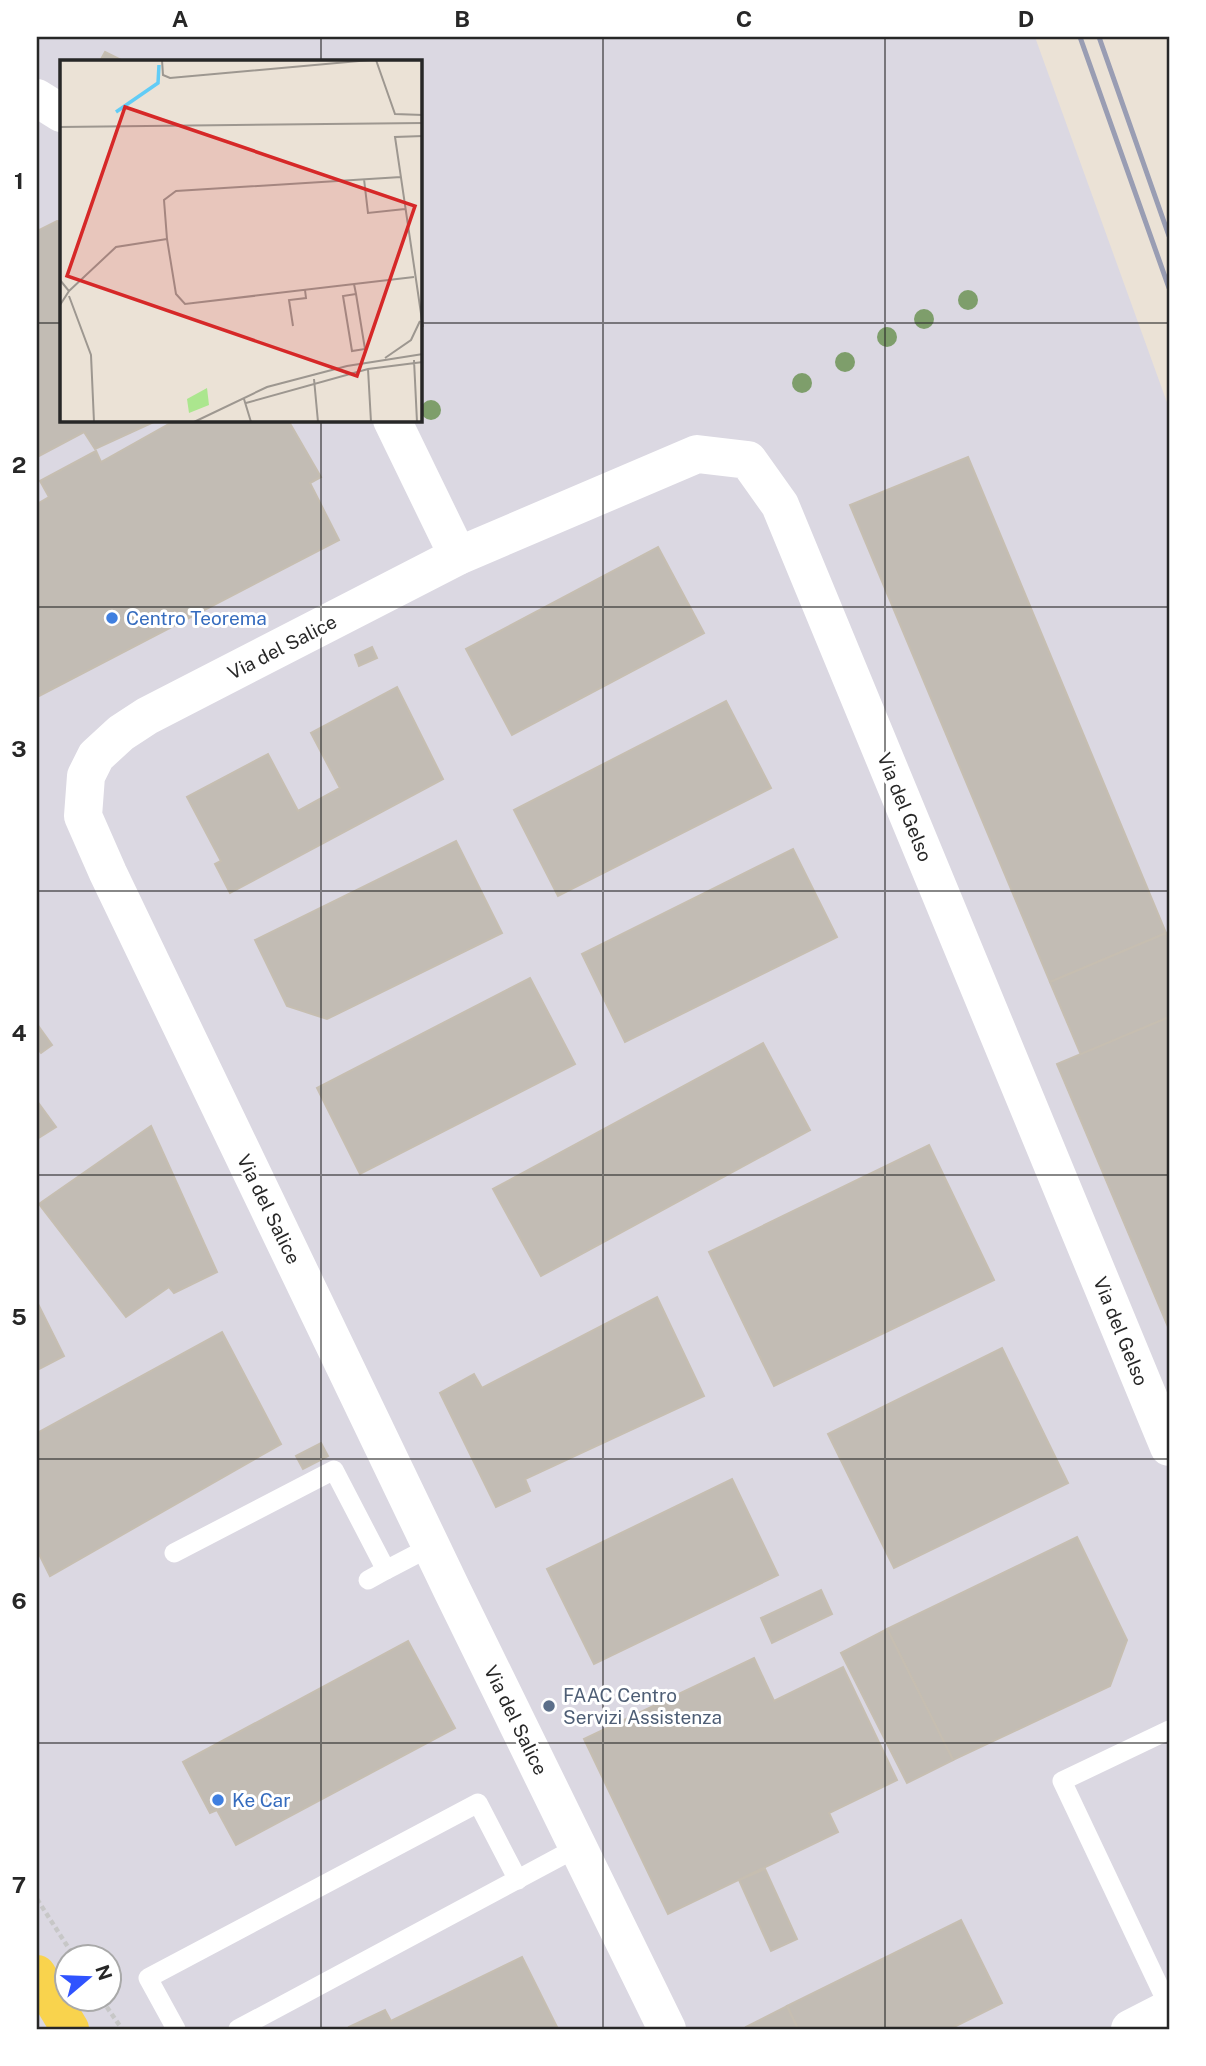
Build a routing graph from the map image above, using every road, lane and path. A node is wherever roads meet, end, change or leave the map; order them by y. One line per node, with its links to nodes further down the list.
1 (37, 98): 2 (street)
2 (60, 112)
3 (392, 422): 4 (street)
4 (457, 556): 5 (street, Via del Gelso); 6 (street, Via del Salice)
5 (1169, 1447)
6 (432, 1546): 8 (lane); 11 (street, Via del Salice)
7 (174, 1553): 8 (lane)
8 (386, 1570): 9 (lane)
9 (368, 1580)
10 (1169, 1730): 16 (lane)
11 (578, 1847): 12 (lane); 22 (street, Via del Salice)
12 (519, 1880): 20 (lane); 21 (lane)
13 (37, 1899): 14 (path)
14 (66, 1944)
15 (37, 1974): 18 (main road)
16 (1169, 2008): 23 (street)
17 (112, 2014): 19 (path)
18 (70, 2029)
19 (122, 2029)
20 (176, 2029)
21 (238, 2029)
22 (667, 2029)
23 (1130, 2029)

